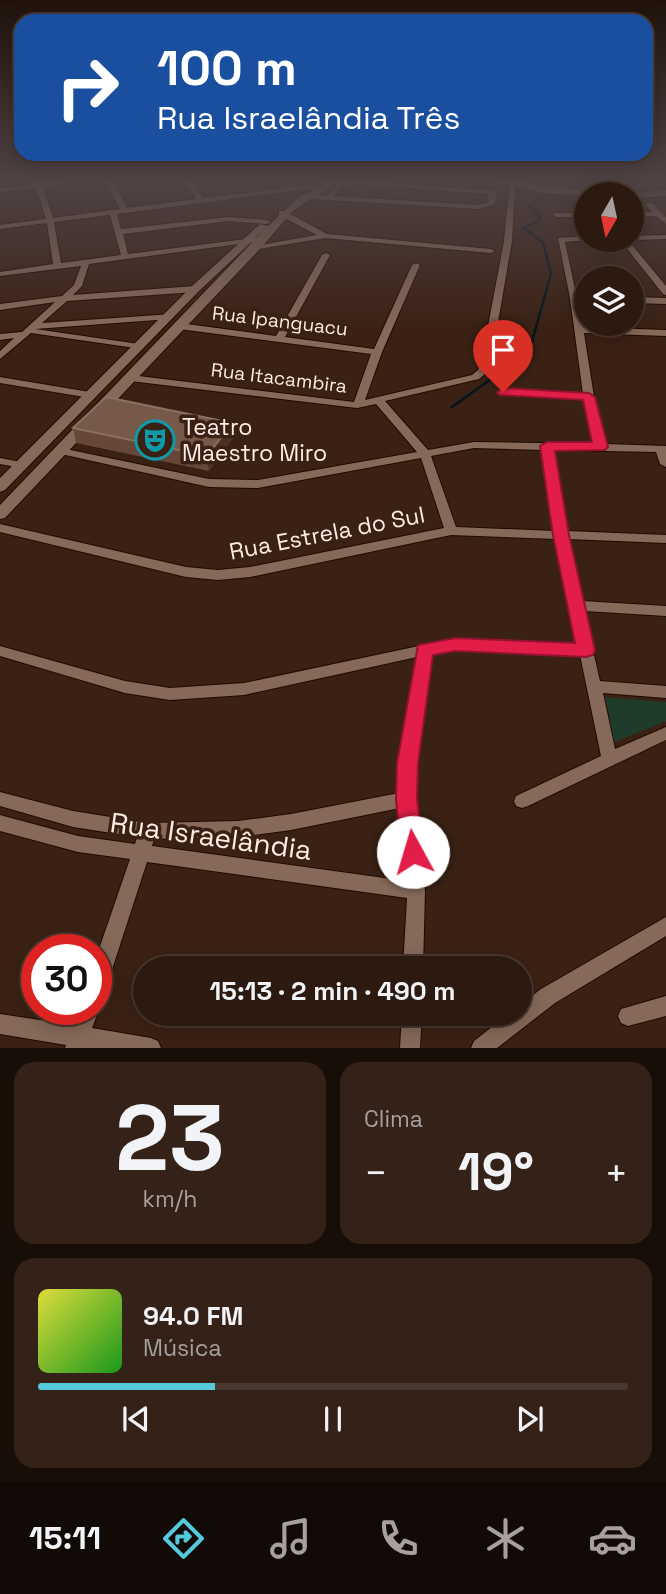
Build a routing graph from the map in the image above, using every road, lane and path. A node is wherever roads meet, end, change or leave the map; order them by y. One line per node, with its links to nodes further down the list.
1 (51, 230): 19 (street)
2 (136, 230): 7 (street)
3 (262, 230): 12 (street)
4 (266, 230): 12 (street)
5 (314, 230): 8 (street)
6 (507, 230): 44 (street, Rua Itacambira)
7 (118, 232): 16 (street)
8 (325, 236): 12 (street); 13 (street)
9 (666, 237): 11 (street)
10 (574, 238): 24 (street)
11 (644, 238)
12 (254, 243): 16 (street); 21 (street); 28 (street)
13 (491, 251)
14 (634, 252): 22 (street)
15 (326, 255): 34 (street)
16 (125, 257): 17 (street)
17 (86, 262): 19 (street); 23 (street)
18 (416, 265): 36 (street)
19 (57, 266): 20 (street)
20 (0, 274)
21 (195, 289): 23 (street); 28 (street)
22 (666, 292)
23 (67, 298): 27 (street); 29 (street)
24 (574, 298)
25 (644, 300): 26 (street)
26 (666, 301)
27 (0, 307)
28 (174, 321): 29 (street); 34 (street, Rua Ipanguacu); 35 (street); 38 (street)
29 (30, 330): 33 (street); 35 (street); 37 (street)
30 (644, 332): 31 (street)
31 (666, 333)
32 (580, 336): 43 (street)
33 (0, 337)
34 (280, 338): 36 (street, Rua Ipanguacu)
35 (139, 348): 42 (street)
36 (377, 352): 45 (street)
37 (0, 356)
38 (130, 378): 40 (street); 45 (street, Rua Itacambira)
39 (0, 380): 42 (street)
40 (117, 391): 42 (street); 46 (street)
41 (503, 392): 43 (street)
42 (91, 395): 46 (street); 54 (street)
43 (589, 397): 48 (street)
44 (378, 400): 45 (street, Rua Itacambira); 51 (street)
45 (358, 405)
46 (103, 407): 50 (street)
47 (547, 446): 48 (street); 51 (street); 59 (street)
48 (600, 447): 49 (street)
49 (663, 449): 53 (street)
50 (61, 451): 51 (street); 56 (street)
51 (425, 454): 58 (street)
52 (0, 461): 54 (street)
53 (666, 464)
54 (22, 465): 55 (street)
55 (0, 487)
56 (0, 514)
57 (0, 528): 58 (street, Rua Estrela do Sul)
58 (451, 531): 59 (street, Rua Estrela do Sul)
59 (561, 535): 60 (street, Rua Estrela do Sul); 61 (street)
60 (666, 538)
61 (578, 606): 62 (street); 64 (street)
62 (666, 611)
63 (425, 650): 64 (street); 65 (street); 71 (street)
64 (586, 650): 66 (street)
65 (0, 651)
66 (596, 687): 67 (street); 69 (street)
67 (666, 692)
68 (666, 733): 69 (street)
69 (610, 761): 72 (street)
70 (0, 799): 74 (street)
71 (407, 799): 74 (street); 76 (street)
72 (522, 801)
73 (0, 823): 75 (street, Rua Israelândia)
74 (148, 831): 75 (street)
75 (140, 853): 76 (street, Rua Israelândia); 78 (street)
76 (416, 891): 79 (street)
77 (666, 926): 88 (street)
78 (112, 939)
79 (413, 956)
80 (666, 1006): 81 (street)
81 (628, 1016)
82 (0, 1024): 85 (street)
83 (84, 1025): 85 (street)
84 (411, 1026): 87 (street)
85 (78, 1043): 86 (street)
86 (151, 1048)
87 (410, 1048)
88 (481, 1048)

